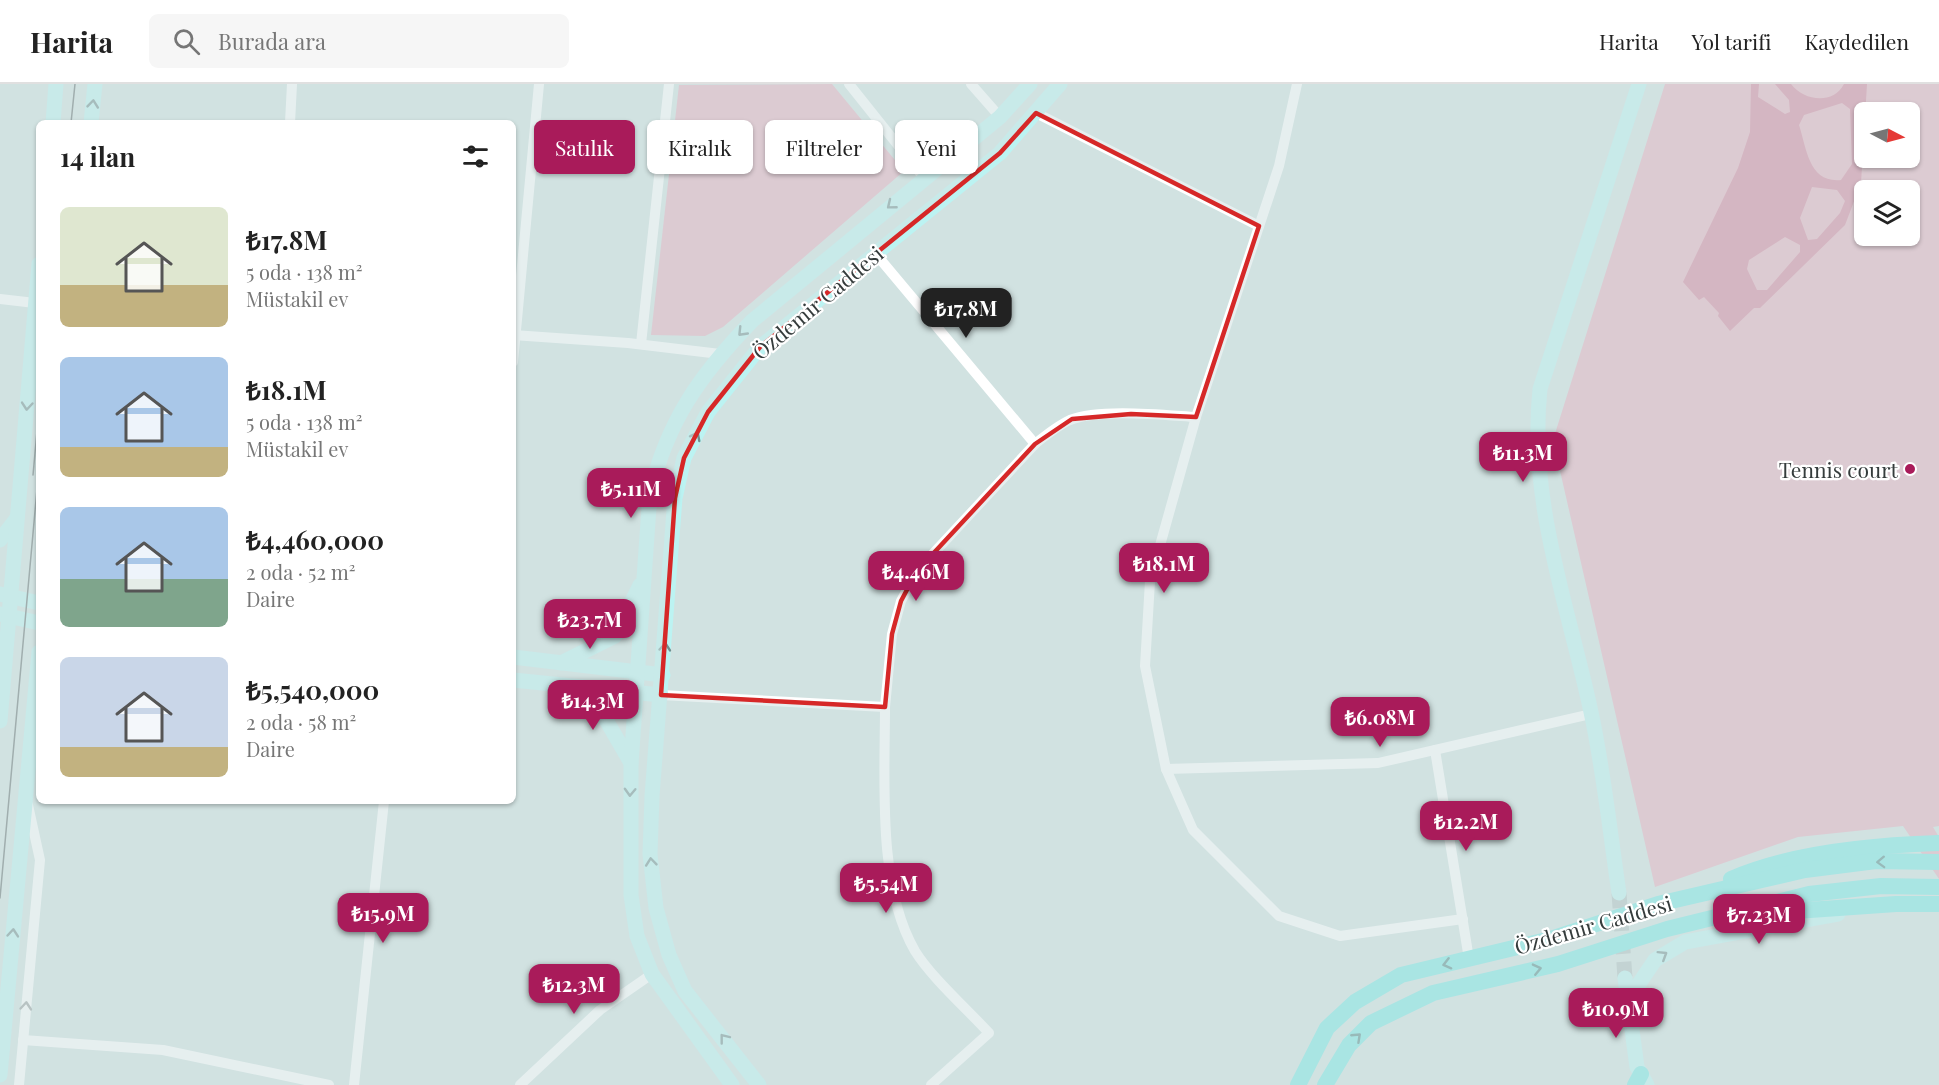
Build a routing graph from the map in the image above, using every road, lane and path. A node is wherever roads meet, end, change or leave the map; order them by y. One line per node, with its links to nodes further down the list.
1 (56, 84): 14 (main road)
2 (95, 84): 15 (main road, one-way to 2)
3 (292, 84): 16 (street)
4 (539, 84): 23 (street)
5 (669, 84): 25 (street)
6 (971, 84): 13 (street)
7 (1030, 84): 13 (main road, Özdemir Caddesi)
8 (1060, 84): 12 (main road, Özdemir Caddesi)
9 (1297, 84): 18 (street)
10 (1639, 84): 47 (main road)
11 (855, 86): 17 (street)
12 (1036, 113): 18 (street); 19 (main road, Özdemir Caddesi)
13 (1000, 117): 17 (main road, Özdemir Caddesi)
14 (53, 120)
15 (91, 120)
16 (290, 120)
17 (924, 178): 26 (main road, Özdemir Caddesi, one-way to 26)
18 (1259, 226): 27 (street)
19 (875, 253): 28 (street); 39 (main road, Özdemir Caddesi, one-way to 19)
20 (36, 293): 22 (main road)
21 (0, 299): 22 (street)
22 (35, 303): 29 (main road, one-way to 29)
23 (516, 315)
24 (516, 335): 25 (street)
25 (641, 344): 26 (street)
26 (720, 354): 31 (main road, Özdemir Caddesi)
27 (1196, 417): 28 (street); 51 (street)
28 (1035, 444): 46 (street)
29 (17, 518): 30 (main road); 32 (main road)
30 (0, 540)
31 (643, 579): 37 (main road); 38 (main road, Özdemir Caddesi)
32 (5, 595): 33 (main road); 34 (main road)
33 (36, 602)
34 (4, 615): 35 (main road); 41 (main road)
35 (36, 622)
36 (516, 657): 37 (main road)
37 (561, 663): 38 (main road)
38 (638, 672): 39 (main road); 43 (main road, Özdemir Caddesi)
39 (663, 675): 44 (main road, Özdemir Caddesi)
40 (516, 680): 42 (main road)
41 (2, 683): 48 (main road)
42 (568, 687): 43 (main road); 50 (main road)
43 (636, 693): 44 (main road); 50 (main road, Özdemir Caddesi)
44 (661, 695): 46 (street); 75 (main road, Özdemir Caddesi, one-way to 44)
45 (36, 706): 52 (main road)
46 (885, 707): 76 (street)
47 (1591, 714): 49 (street); 57 (main road)
48 (0, 721)
49 (1435, 750): 51 (street); 62 (street)
50 (631, 764): 64 (main road, Özdemir Caddesi, one-way to 64)
51 (1166, 769): 62 (street)
52 (26, 791): 67 (street, one-way to 52); 68 (main road, one-way to 52)
53 (384, 804): 72 (street)
54 (1939, 843): 58 (main road)
55 (1939, 862): 58 (main road, Özdemir Caddesi, one-way to 58)
56 (1939, 887): 61 (main road, Özdemir Caddesi)
57 (1619, 893)
58 (1697, 894): 63 (main road, Özdemir Caddesi)
59 (1896, 904): 60 (main road); 61 (main road); 66 (main road, one-way to 59)
60 (1939, 904)
61 (1716, 916): 78 (main road, Özdemir Caddesi, one-way to 61)
62 (1463, 919): 63 (street)
63 (1469, 959): 77 (main road, Özdemir Caddesi, one-way to 77)
64 (652, 974): 73 (street); 74 (main road, Özdemir Caddesi)
65 (1625, 978): 66 (main road)
66 (1628, 1000): 69 (main road)
67 (23, 1040): 70 (street); 71 (street)
68 (0, 1075)
69 (1641, 1081)
70 (19, 1085)
71 (329, 1085)
72 (354, 1085)
73 (520, 1085)
74 (732, 1085)
75 (759, 1085)
76 (931, 1085)
77 (1298, 1085)
78 (1325, 1085)

